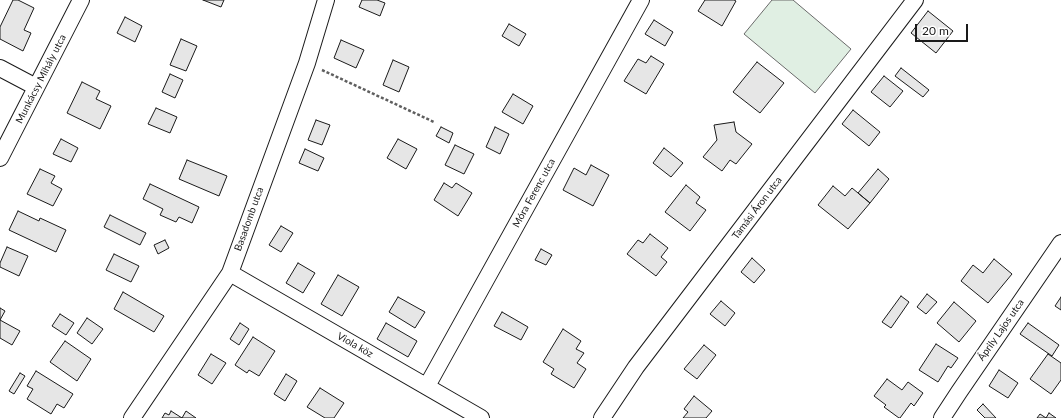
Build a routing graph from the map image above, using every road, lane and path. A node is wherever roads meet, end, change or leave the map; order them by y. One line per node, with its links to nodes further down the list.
1 (81, 0): 7 (street, Munkácsy Mihály utca)
2 (326, 0): 5 (street, Basadomb utca)
3 (641, 0): 12 (street, Móra Ferenc utca)
4 (914, 0): 15 (street, Tamási Áron utca)
5 (307, 63): 8 (path); 11 (street, Basadomb utca)
6 (0, 68): 7 (street)
7 (36, 87): 9 (street, Munkácsy Mihály utca)
8 (434, 122)
9 (0, 158)
10 (1061, 243): 16 (street, Áprily Lajos utca)
11 (230, 273): 12 (street, Viola köz); 13 (street, Basadomb utca)
12 (427, 386): 14 (street, Viola köz)
13 (132, 418)
14 (481, 418)
15 (602, 418)
16 (942, 418)

